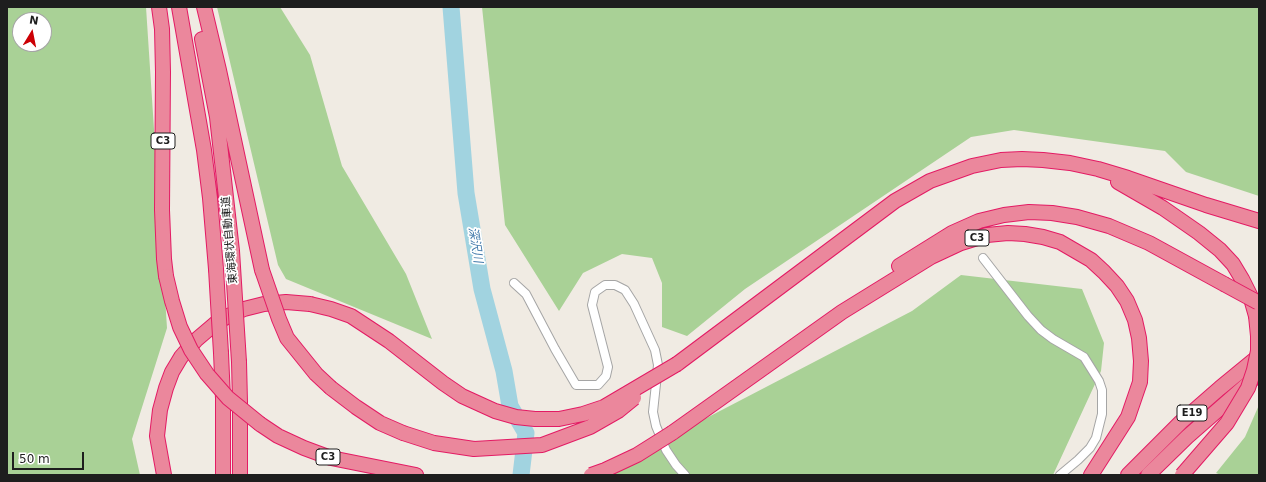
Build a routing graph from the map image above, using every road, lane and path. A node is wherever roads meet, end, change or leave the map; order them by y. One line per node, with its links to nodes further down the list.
1 (159, 7): 17 (highway, C3, bridge)
2 (179, 7): 15 (highway, 東海環状自動車道, bridge)
3 (196, 7): 16 (highway, 東海環状自動車道, bridge)
4 (204, 7): 11 (highway, bridge)
5 (1044, 160): 6 (highway); 9 (highway); 11 (highway)
6 (1259, 221)
7 (983, 258): 20 (street)
8 (514, 283): 19 (street)
9 (1257, 309): 12 (highway, C3, bridge); 24 (highway, bridge)
10 (1259, 356): 22 (highway, E19)
11 (677, 364): 14 (highway, bridge)
12 (763, 367): 18 (highway, C3, bridge); 21 (highway, C3)
13 (1259, 375): 23 (highway, E19)
14 (164, 475)
15 (223, 475)
16 (240, 475)
17 (416, 475)
18 (591, 475)
19 (685, 475)
20 (1060, 475)
21 (1091, 475)
22 (1128, 475)
23 (1148, 475)
24 (1182, 475)

